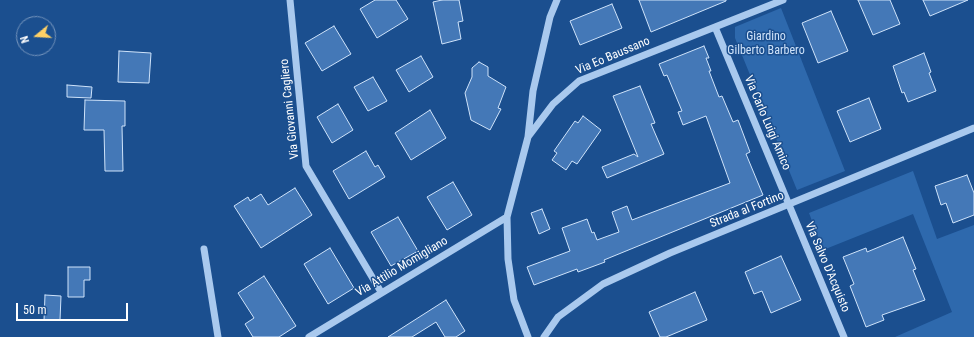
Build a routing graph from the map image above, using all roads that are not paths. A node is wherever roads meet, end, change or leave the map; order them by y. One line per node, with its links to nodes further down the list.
1 (290, 0): 10 (street, Via Giovanni Cagliero)
2 (557, 0): 6 (street)
3 (783, 0): 4 (street, Via Eo Baussano)
4 (715, 27): 6 (street, Via Eo Baussano); 7 (street, Via Carlo Luigi Amico)
5 (974, 128): 7 (street, Strada al Fortino)
6 (528, 137): 8 (street, Via Eo Baussano)
7 (790, 205): 14 (street, Strada al Fortino); 15 (street, Via Salvo D'Acquisto)
8 (507, 217): 10 (street, Via Attilio Momigliano); 13 (street, Via Eo Baussano)
9 (204, 249): 11 (street)
10 (381, 292): 12 (street, Via Attilio Momigliano)
11 (218, 337)
12 (309, 337)
13 (528, 337)
14 (544, 337)
15 (844, 337)

